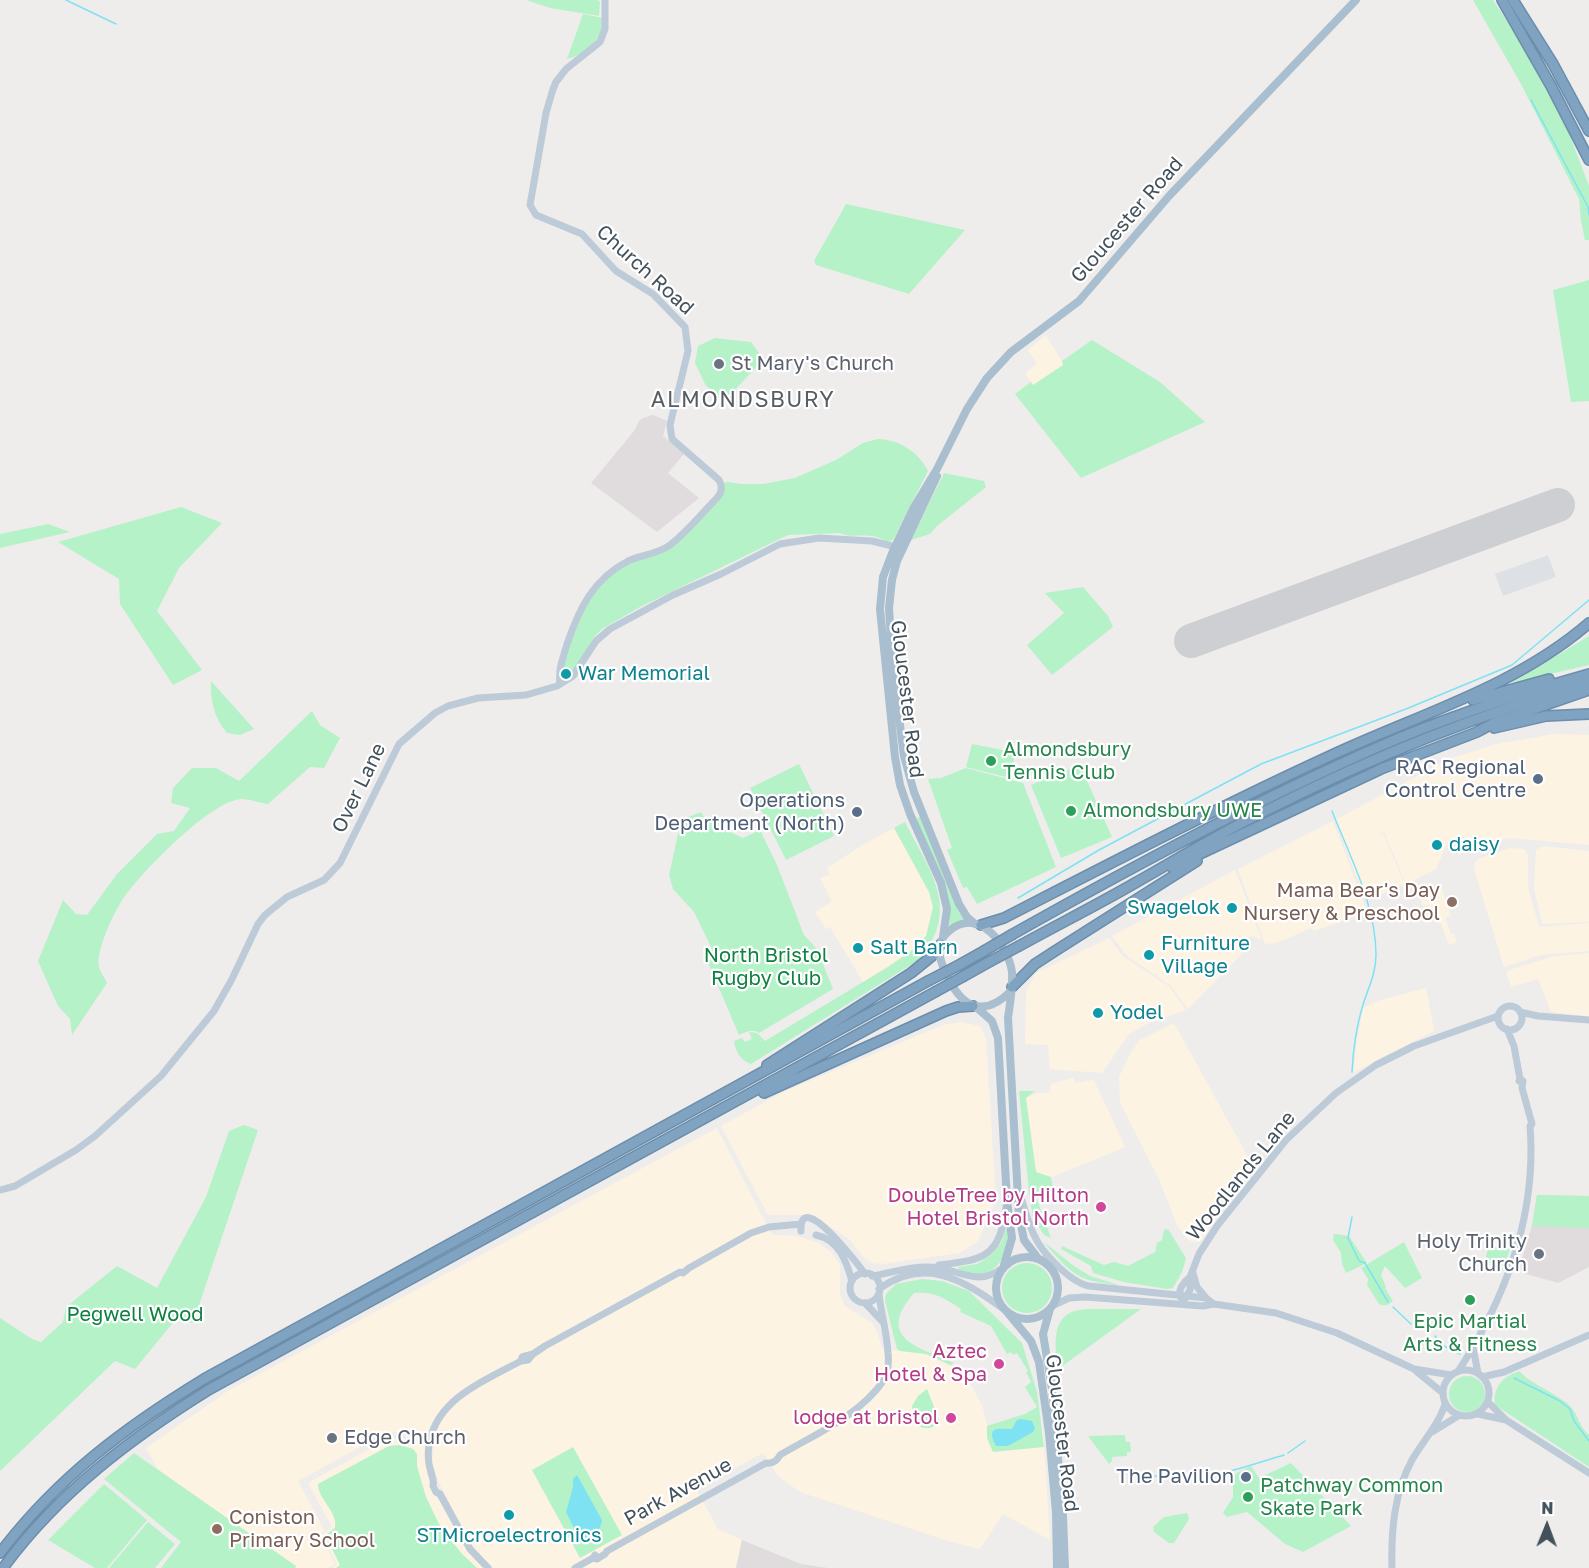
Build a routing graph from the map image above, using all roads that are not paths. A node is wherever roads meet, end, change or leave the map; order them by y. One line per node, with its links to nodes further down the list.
1 (605, 0): 14 (street, Church Road)
2 (1356, 0): 7 (main road, Gloucester Road)
3 (1502, 0): 6 (highway)
4 (1513, 0): 5 (highway)
5 (1589, 131)
6 (1589, 162)
7 (898, 550): 14 (street, Over Lane); 23 (main road, Gloucester Road); 24 (main road, Gloucester Road)
8 (1589, 623): 10 (highway)
9 (1589, 629): 10 (highway)
10 (1571, 638): 16 (highway)
11 (1589, 668): 16 (highway)
12 (1589, 674): 21 (highway)
13 (1589, 683): 22 (highway)
14 (560, 684): 37 (street, Over Lane)
15 (1589, 690): 18 (highway)
16 (1439, 711): 19 (highway)
17 (1589, 714): 18 (highway)
18 (1477, 732): 20 (highway)
19 (1236, 801): 21 (highway); 23 (highway)
20 (1227, 842): 22 (highway); 25 (highway)
21 (1126, 872): 35 (highway, bridge)
22 (1133, 884): 36 (highway, bridge)
23 (978, 924): 24 (main road); 25 (main road)
24 (942, 940): 26 (main road); 35 (highway)
25 (1012, 988): 26 (main road); 38 (main road)
26 (974, 1006): 36 (highway); 39 (main road)
27 (1520, 1012): 28 (street); 29 (street); 32 (street)
28 (1498, 1016): 31 (street, Woodlands Lane); 33 (street)
29 (1538, 1016): 30 (street); 32 (street)
30 (1589, 1020)
31 (1479, 1024): 33 (street, Woodlands Lane); 47 (street, Woodlands Lane)
32 (1518, 1026): 33 (street); 34 (street)
33 (1504, 1027): 34 (street)
34 (1514, 1046): 60 (street)
35 (742, 1085): 75 (highway)
36 (704, 1120): 76 (highway)
37 (0, 1190)
38 (1019, 1191): 43 (main road); 46 (street)
39 (1007, 1201): 44 (street); 45 (main road)
40 (819, 1225): 41 (street); 42 (street); 48 (street)
41 (801, 1228): 42 (street); 77 (street)
42 (816, 1235): 49 (street)
43 (1040, 1258): 45 (main road); 46 (street); 56 (main road)
44 (931, 1266): 45 (street); 48 (street)
45 (1003, 1267): 57 (main road)
46 (1059, 1267): 51 (street)
47 (1191, 1274): 51 (street, Woodlands Lane); 52 (street, Woodlands Lane)
48 (869, 1275): 49 (street); 50 (street)
49 (852, 1281): 53 (street)
50 (879, 1291): 53 (street); 57 (street); 58 (street, Park Avenue)
51 (1183, 1296): 52 (street); 54 (street, Woodlands Lane)
52 (1206, 1298): 55 (street)
53 (865, 1303): 58 (street)
54 (1182, 1304): 55 (street); 56 (street)
55 (1214, 1304): 61 (street)
56 (1051, 1308): 57 (main road); 80 (main road, Gloucester Road)
57 (1005, 1310): 79 (main road, Gloucester Road)
58 (882, 1322): 78 (street, Park Avenue)
59 (1589, 1335): 63 (street)
60 (1473, 1348): 62 (street); 65 (street)
61 (1414, 1369): 64 (street); 67 (street)
62 (1459, 1370): 64 (street); 65 (street)
63 (1504, 1372): 65 (street); 66 (street)
64 (1451, 1375): 67 (street)
65 (1480, 1375): 66 (street)
66 (1488, 1387): 68 (street)
67 (1443, 1393): 69 (street)
68 (1488, 1402): 70 (street); 72 (street)
69 (1445, 1404): 71 (street); 73 (street)
70 (1478, 1414): 71 (street); 72 (street)
71 (1458, 1416): 73 (street)
72 (1506, 1420): 74 (street)
73 (1426, 1438): 81 (street)
74 (1589, 1473)
75 (0, 1553)
76 (3, 1568)
77 (488, 1568)
78 (575, 1568)
79 (1057, 1568)
80 (1065, 1568)
81 (1392, 1568)

